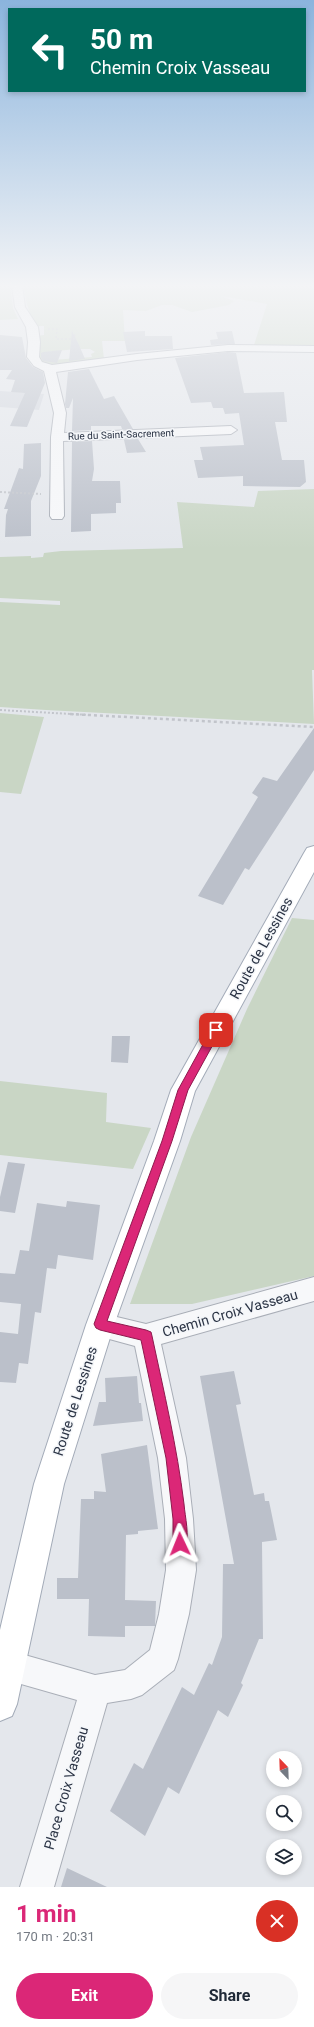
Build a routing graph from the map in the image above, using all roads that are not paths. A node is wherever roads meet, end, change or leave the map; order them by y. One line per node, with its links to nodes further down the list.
1 (50, 373): 3 (street, Rue du Saint-Sacrement)
2 (231, 430): 3 (street, Rue du Saint-Sacrement)
3 (57, 437): 4 (street)
4 (57, 516)
5 (314, 853): 7 (main road, Route de Lessines)
6 (314, 1289): 8 (street, Chemin Croix Vasseau)
7 (100, 1324): 8 (street, Chemin Croix Vasseau); 9 (main road, Route de Lessines)
8 (146, 1336): 10 (street)
9 (4, 1664): 10 (street); 11 (main road, Route de Lessines)
10 (95, 1690): 12 (street, Place Croix Vasseau)
11 (0, 1704)
12 (37, 1887)

